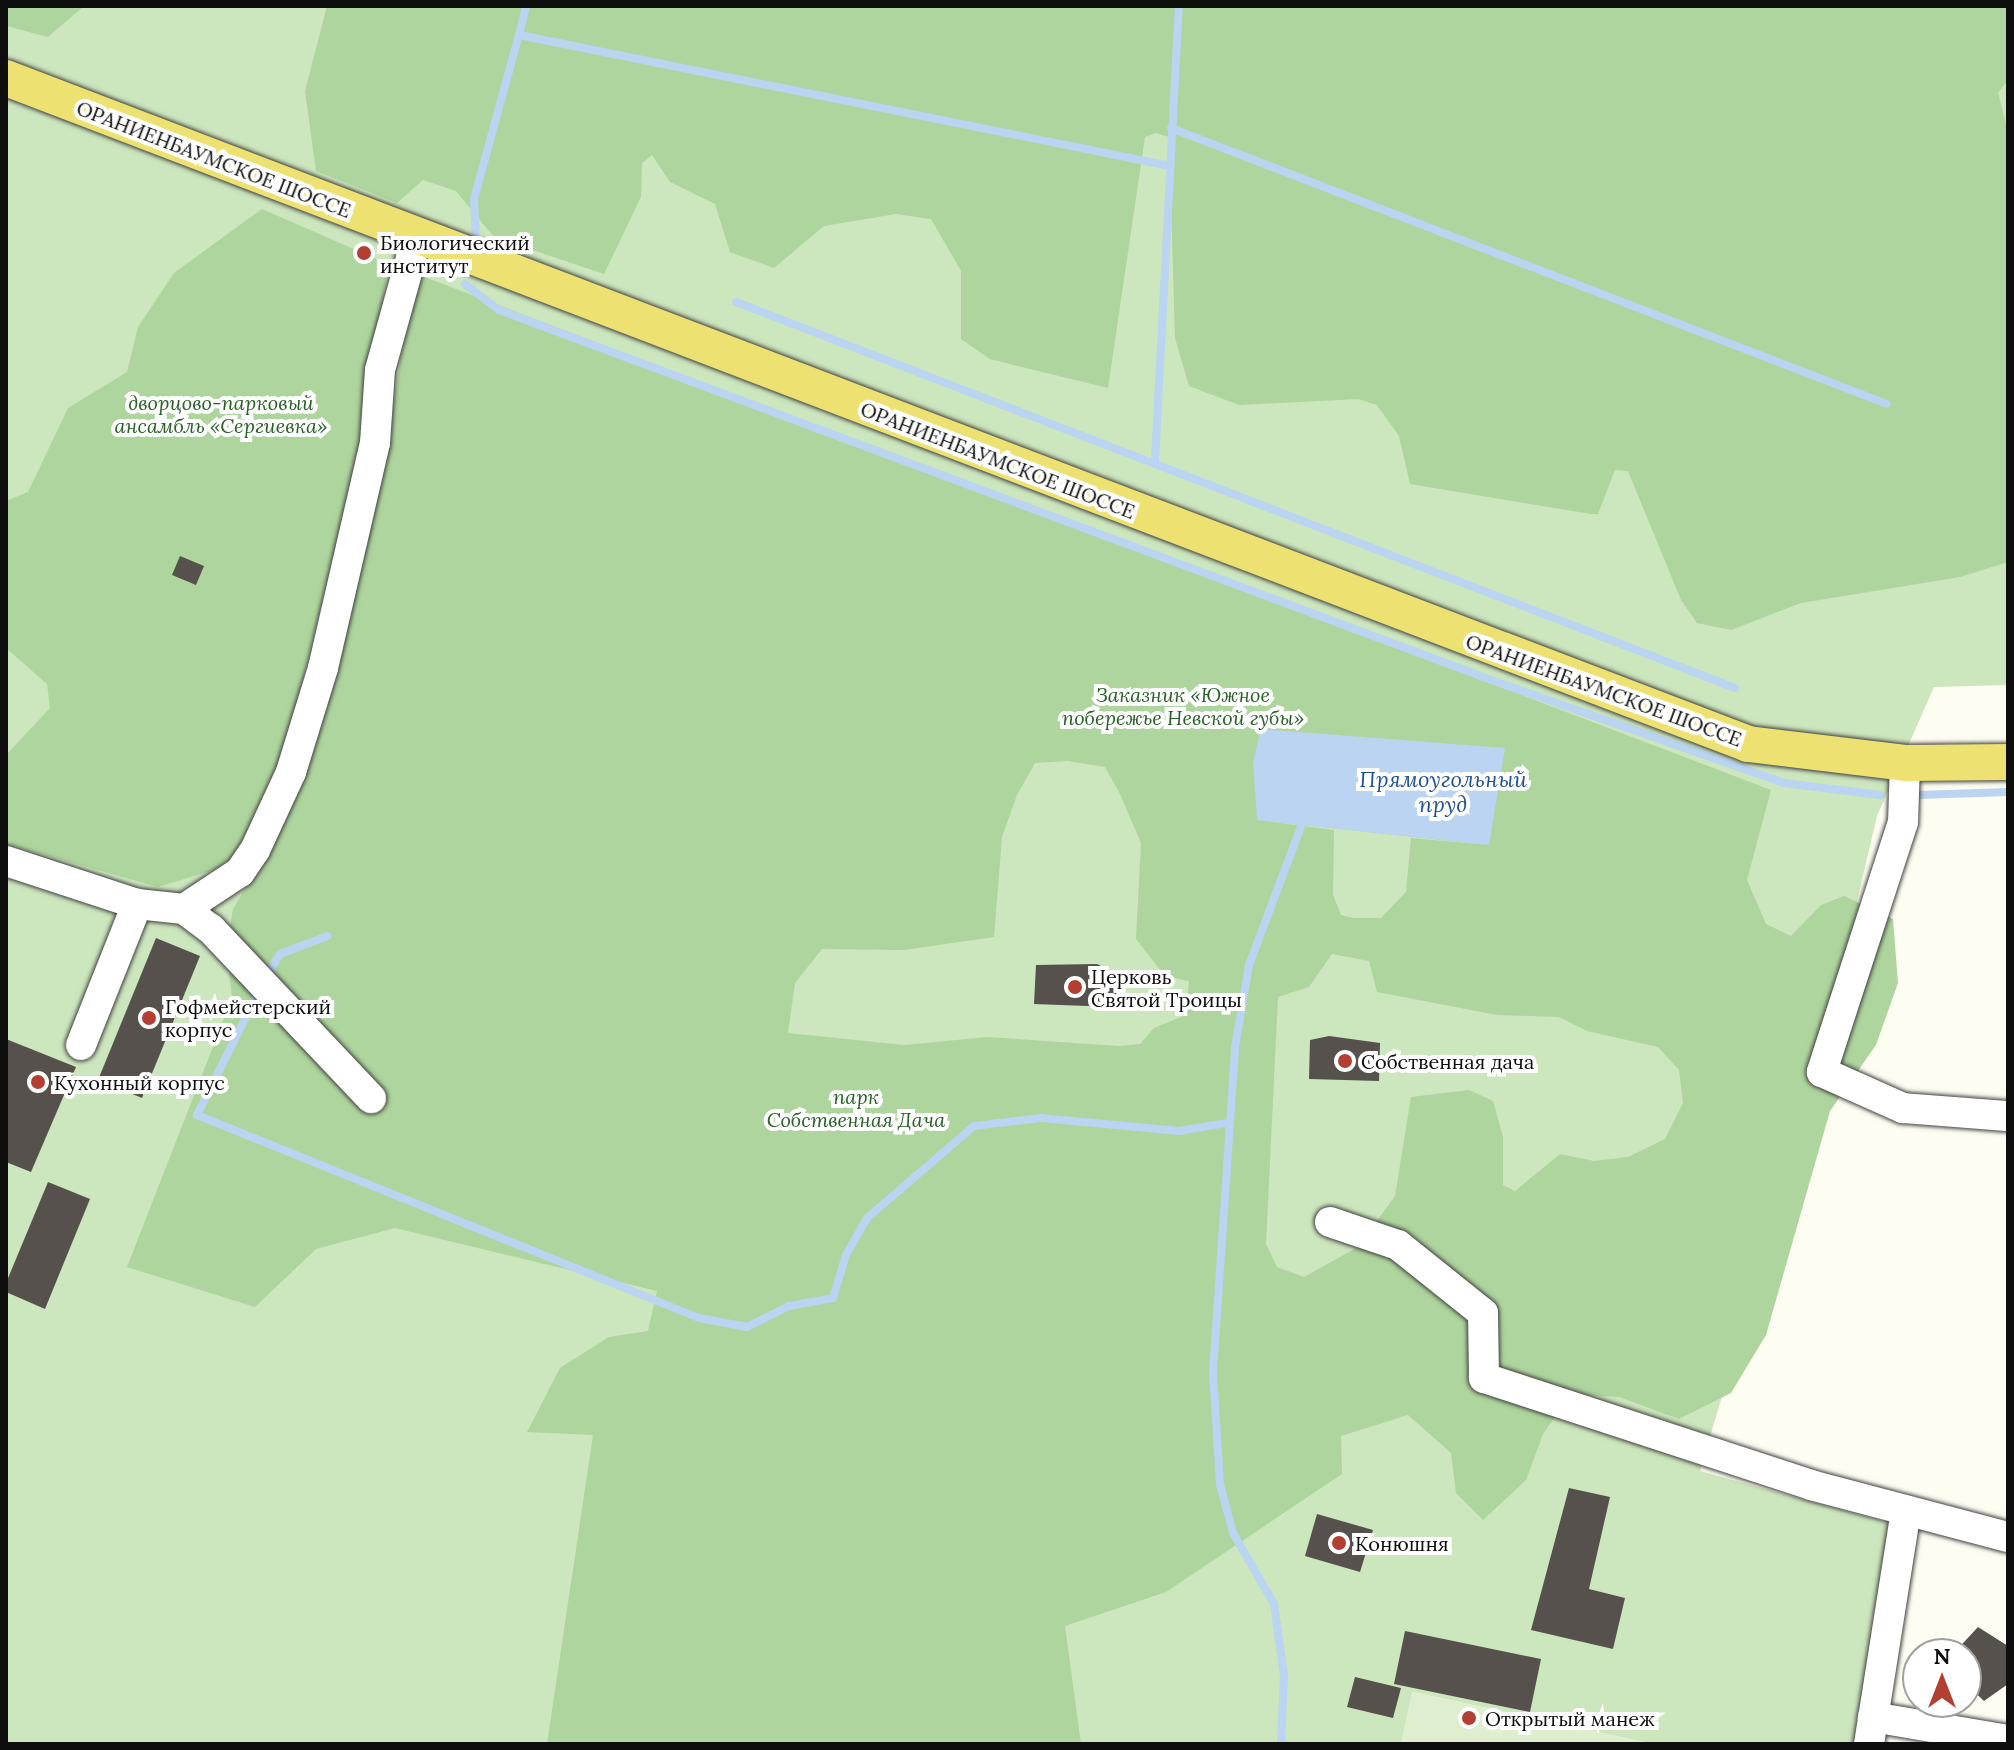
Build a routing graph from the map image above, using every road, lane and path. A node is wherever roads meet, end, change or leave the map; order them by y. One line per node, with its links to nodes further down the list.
1 (6, 78): 2 (main road, ОРАНИЕНБАУМСКОЕ ШОССЕ)
2 (417, 237): 4 (main road, ОРАНИЕНБАУМСКОЕ ШОССЕ); 7 (street)
3 (2008, 762): 4 (main road, ОРАНИЕНБАУМСКОЕ ШОССЕ)
4 (1905, 763): 10 (street)
5 (6, 861): 6 (street)
6 (137, 904): 7 (street); 8 (street)
7 (184, 909): 9 (street)
8 (81, 1045)
9 (371, 1098)
10 (2008, 1116)
11 (1330, 1222): 12 (street)
12 (1906, 1511): 13 (street); 14 (street)
13 (2008, 1537)
14 (1871, 1731): 15 (street)
15 (2008, 1740)

